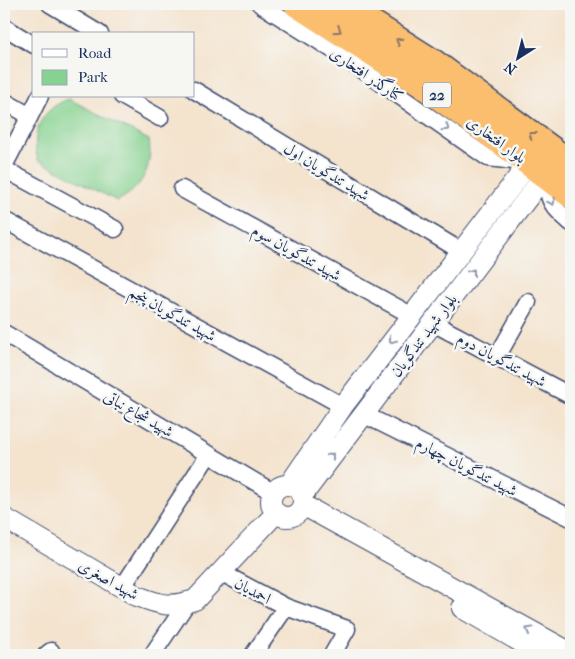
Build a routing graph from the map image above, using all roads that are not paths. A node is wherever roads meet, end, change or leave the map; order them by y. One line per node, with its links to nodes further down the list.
1 (50, 4): 6 (street)
2 (260, 4): 16 (street, کنارگذر افتخاری, one-way to 16)
3 (297, 4): 16 (highway, بلوار افتخاری / 22, one-way to 16)
4 (341, 4): 14 (highway, بلوار افتخاری / 22, one-way to 4)
5 (4, 27): 7 (street)
6 (97, 32)
7 (32, 44)
8 (195, 91): 24 (street, شهید تندگویان اول)
9 (39, 98): 12 (street)
10 (125, 98): 13 (street)
11 (4, 101): 12 (street)
12 (30, 116): 15 (street)
13 (160, 118)
14 (571, 164)
15 (4, 168): 23 (street)
16 (537, 169): 18 (highway, بلوار افتخاری / 22); 19 (street, بلوار شهید تندگویان); 20 (street, بلوار شهید تندگویان); 22 (street, one-way to 22)
17 (182, 189): 26 (street, شهید تندگویان سوم)
18 (571, 195)
19 (500, 202): 20 (street); 24 (street, بلوار شهید تندگویان)
20 (516, 214): 27 (street, بلوار شهید تندگویان, one-way to 20)
21 (4, 220): 31 (street, شهید تندگویان پنجم)
22 (571, 223)
23 (115, 229)
24 (461, 251): 26 (street, بلوار شهید تندگویان)
25 (528, 302): 29 (street)
26 (411, 315): 31 (street, بلوار شهید تندگویان, one-way to 31)
27 (433, 323): 29 (street, شهید تندگویان دوم); 32 (street, بلوار شهید تندگویان)
28 (4, 333): 33 (street, شهید شجاع نباتی)
29 (497, 357): 30 (street, شهید تندگویان دوم)
30 (571, 396)
31 (343, 406): 34 (street, بلوار شهید تندگویان)
32 (363, 414): 34 (street, بلوار شهید تندگویان, one-way to 32); 37 (street, شهید تندگویان چهارم)
33 (209, 454): 35 (street, شهید شجاع نباتی); 39 (street)
34 (308, 472): 35 (street, بلوار شهید تندگویان)
35 (293, 498): 38 (street); 42 (street, one-way to 35); 46 (street)
36 (4, 518): 39 (street, شهید اصغری)
37 (571, 518)
38 (222, 574): 40 (street); 41 (street, احمدیان)
39 (122, 588): 40 (street, شهید اصغری)
40 (187, 603): 43 (street)
41 (286, 608): 44 (street, احمدیان); 45 (street)
42 (571, 653)
43 (152, 655)
44 (253, 655)
45 (332, 655)
46 (543, 655)

